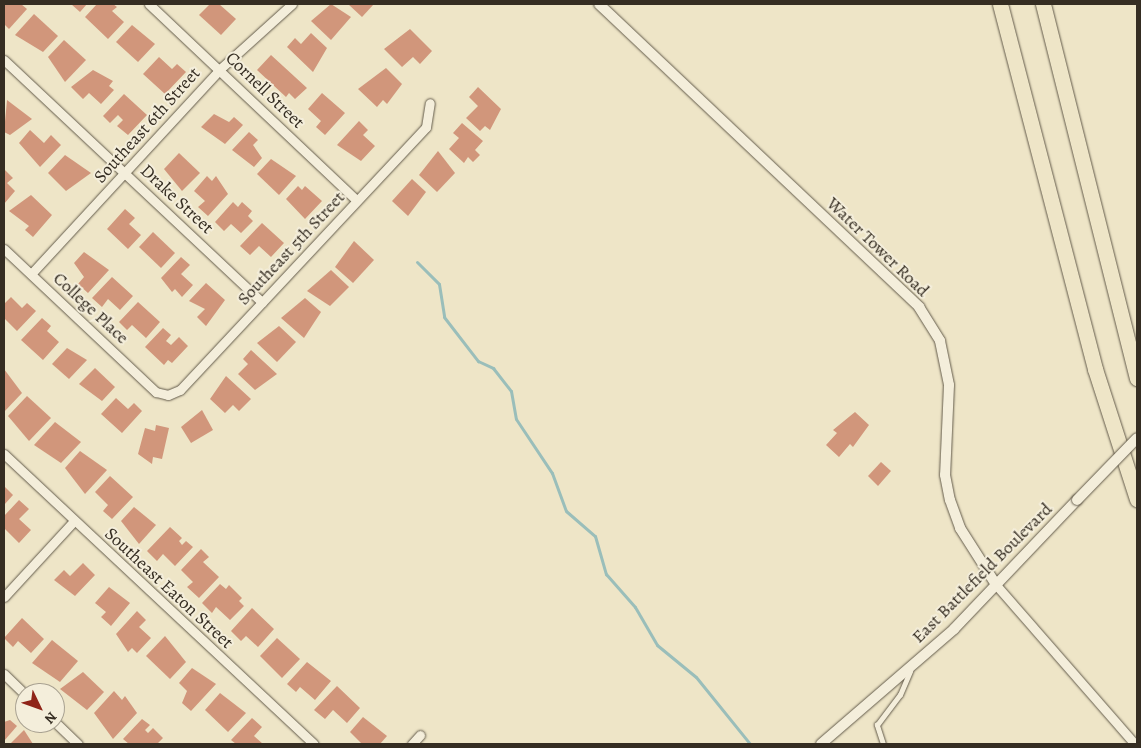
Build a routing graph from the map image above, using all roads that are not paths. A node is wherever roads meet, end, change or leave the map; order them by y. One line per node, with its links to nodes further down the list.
1 (149, 4): 7 (street, Cornell Street)
2 (292, 4): 7 (street, Southeast 6th Street)
3 (599, 4): 20 (street, Water Tower Road)
4 (1000, 4): 18 (highway)
5 (1043, 4): 14 (highway)
6 (4, 60): 9 (street, Drake Street)
7 (220, 69): 9 (street, Southeast 6th Street); 10 (street, Cornell Street)
8 (430, 103): 10 (street, Southeast 5th Street)
9 (126, 173): 12 (street, Southeast 6th Street); 13 (street, Drake Street)
10 (357, 200): 13 (street, Southeast 5th Street)
11 (4, 249): 12 (street, College Place)
12 (31, 274): 15 (street, College Place)
13 (262, 302): 15 (street, Southeast 5th Street)
14 (1137, 378)
15 (156, 392)
16 (1137, 438): 20 (street, East Battlefield Boulevard, bridge)
17 (4, 454): 19 (street, Southeast Eaton Street)
18 (1137, 498)
19 (74, 521): 21 (street); 28 (street, Southeast Eaton Street)
20 (997, 586): 22 (street, East Battlefield Boulevard); 32 (street)
21 (4, 597)
22 (910, 667): 30 (street, East Battlefield Boulevard); 31 (lane)
23 (4, 674): 24 (street)
24 (15, 684)
25 (65, 732): 27 (street)
26 (420, 735): 29 (street)
27 (78, 744)
28 (314, 744)
29 (412, 744)
30 (821, 744)
31 (883, 744)
32 (1135, 744)

